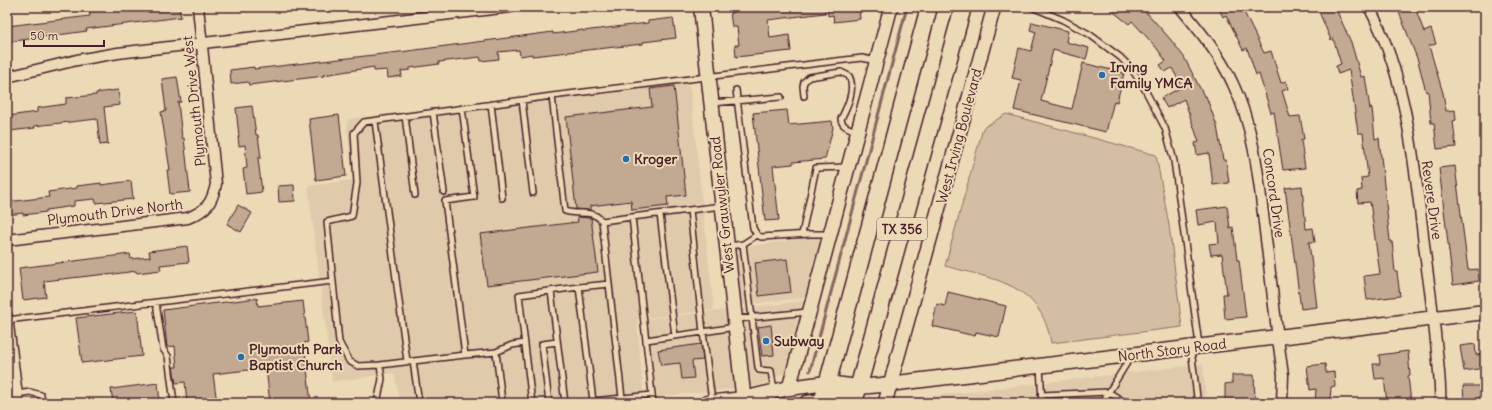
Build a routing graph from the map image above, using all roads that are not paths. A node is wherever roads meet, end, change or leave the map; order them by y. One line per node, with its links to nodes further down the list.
1 (198, 7): 11 (street, Plymouth Drive West)
2 (510, 7): 11 (street)
3 (701, 7): 13 (main road, West Grauwyler Road)
4 (891, 7): 12 (street)
5 (929, 7): 69 (main road, TX 356)
6 (963, 7): 71 (main road, TX 356)
7 (994, 7): 70 (street, West Irving Boulevard)
8 (1032, 7): 62 (lane)
9 (1180, 7): 58 (street, Concord Drive)
10 (1369, 7): 53 (street, Revere Drive)
11 (202, 43): 14 (street); 29 (street, Plymouth Drive West)
12 (878, 61): 13 (lane); 27 (street)
13 (708, 76): 16 (lane); 22 (main road, West Grauwyler Road)
14 (7, 78)
15 (736, 90): 20 (lane)
16 (552, 96): 19 (lane); 38 (lane)
17 (804, 96): 27 (lane)
18 (780, 97): 20 (lane)
19 (522, 100): 21 (lane); 31 (lane)
20 (738, 100): 22 (lane); 39 (lane)
21 (491, 104): 23 (lane); 33 (lane)
22 (711, 104): 34 (main road, West Grauwyler Road)
23 (462, 108): 24 (lane); 64 (lane)
24 (433, 112): 25 (lane); 30 (lane)
25 (405, 116): 26 (lane); 32 (lane)
26 (375, 121): 45 (lane); 66 (lane)
27 (857, 131): 28 (street)
28 (848, 167): 40 (lane); 41 (street)
29 (215, 191): 42 (street, Plymouth Drive North)
30 (444, 192)
31 (533, 193)
32 (415, 196)
33 (502, 198)
34 (722, 206): 35 (lane); 44 (main road, West Grauwyler Road)
35 (690, 210): 36 (lane); 56 (lane)
36 (660, 214): 37 (lane); 57 (lane)
37 (632, 217): 38 (lane); 59 (lane)
38 (602, 221): 46 (lane)
39 (756, 234): 40 (lane); 43 (lane)
40 (802, 234): 41 (lane)
41 (830, 234): 50 (street)
42 (7, 240)
43 (743, 244): 44 (lane); 52 (lane)
44 (726, 246): 55 (main road, West Grauwyler Road)
45 (333, 281): 49 (lane); 67 (lane)
46 (609, 284): 47 (lane); 77 (lane)
47 (579, 287): 48 (lane); 77 (lane)
48 (551, 291): 60 (lane); 61 (lane)
49 (156, 303): 54 (lane); 82 (lane)
50 (809, 312): 52 (lane); 72 (street)
51 (1485, 312): 53 (main road, North Story Road)
52 (752, 318): 55 (lane); 73 (lane)
53 (1434, 319): 58 (main road, North Story Road); 98 (street, Revere Drive)
54 (7, 322): 78 (street)
55 (735, 323): 56 (lane); 79 (main road, West Grauwyler Road)
56 (704, 332): 57 (lane); 90 (lane)
57 (675, 336): 59 (lane)
58 (1278, 338): 62 (main road, North Story Road); 97 (street, Concord Drive)
59 (646, 340): 75 (lane)
60 (557, 342): 87 (lane); 88 (lane)
61 (525, 343): 63 (lane); 86 (lane)
62 (1195, 347): 65 (main road, North Story Road); 96 (lane)
63 (496, 352): 64 (lane); 85 (lane)
64 (465, 355): 66 (lane)
65 (1132, 355): 68 (main road, North Story Road); 74 (lane)
66 (410, 361): 67 (lane); 84 (lane)
67 (380, 365): 83 (lane)
68 (1040, 366): 70 (main road, North Story Road); 76 (lane)
69 (828, 383): 71 (main road, North Story Road); 72 (main road, North Story Road); 80 (main road, TX 356)
70 (890, 384): 71 (main road, North Story Road); 92 (street, West Irving Boulevard)
71 (858, 387): 80 (main road, North Story Road); 91 (main road, TX 356)
72 (789, 388): 73 (main road, North Story Road)
73 (774, 392): 79 (main road, North Story Road)
74 (1108, 392): 76 (lane); 94 (lane); 95 (lane)
75 (652, 394): 77 (lane); 89 (lane)
76 (1041, 395): 93 (lane)
77 (622, 398)
78 (17, 399): 81 (lane)
79 (743, 401): 90 (main road, North Story Road)
80 (817, 402)
81 (42, 403)
82 (174, 403)
83 (377, 403)
84 (419, 403)
85 (501, 403)
86 (532, 403)
87 (549, 403)
88 (565, 403)
89 (653, 403)
90 (710, 403)
91 (854, 403)
92 (885, 403)
93 (1042, 403)
94 (1102, 403)
95 (1126, 403)
96 (1196, 403)
97 (1282, 403)
98 (1440, 403)

